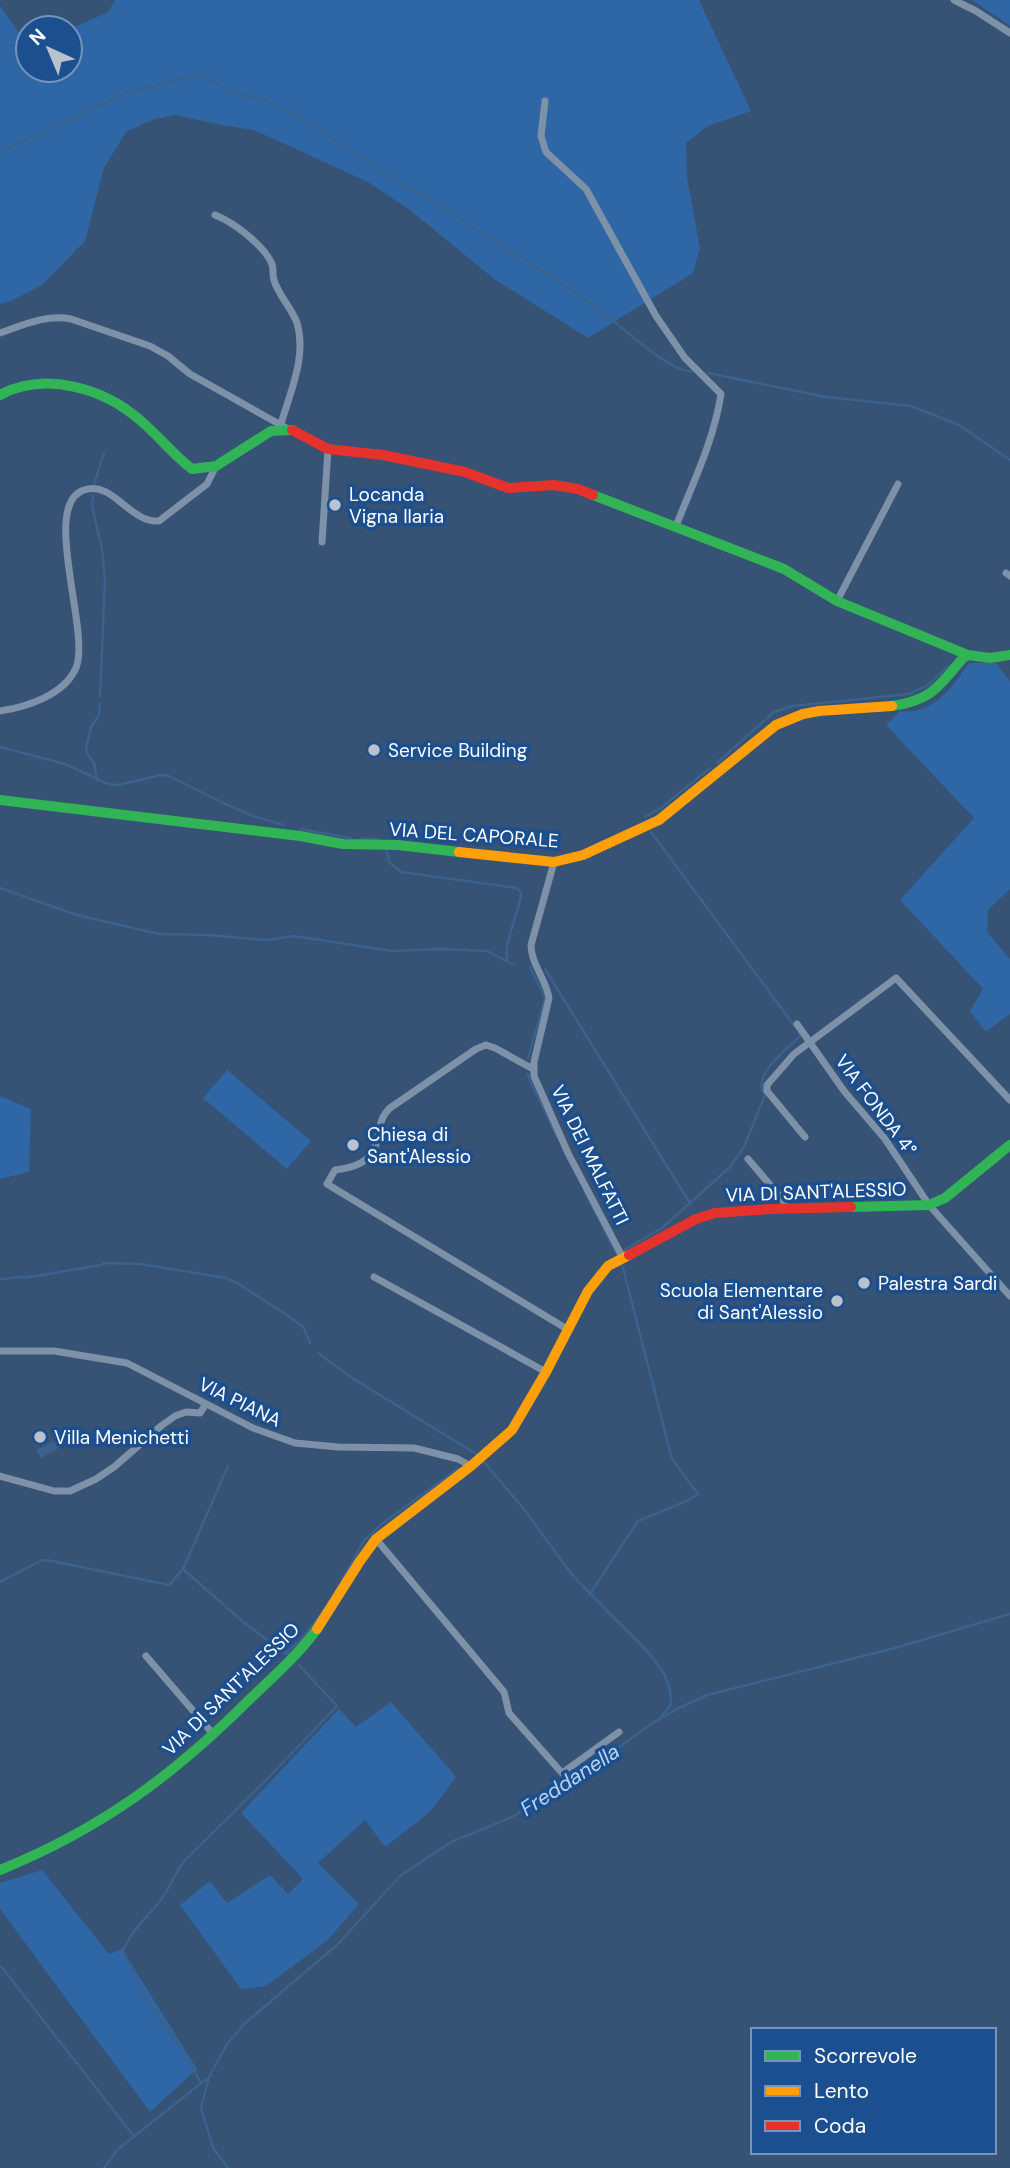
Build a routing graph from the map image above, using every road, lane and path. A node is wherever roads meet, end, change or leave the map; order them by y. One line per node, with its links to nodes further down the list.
1 (954, 0): 2 (street)
2 (1010, 33)
3 (545, 101): 11 (street)
4 (215, 215): 7 (street)
5 (0, 333): 7 (street)
6 (0, 395): 9 (street)
7 (285, 427): 8 (street); 9 (street)
8 (328, 449): 11 (street); 12 (street)
9 (216, 466): 16 (street)
10 (898, 484): 13 (street)
11 (676, 526): 13 (street)
12 (321, 542)
13 (838, 601): 14 (street)
14 (968, 655): 15 (street); 18 (street, VIA DEL CAPORALE)
15 (1010, 655)
16 (0, 711)
17 (0, 800): 18 (street, VIA DEL CAPORALE)
18 (554, 862): 21 (street, VIA DEI MALFATTI)
19 (797, 1024): 20 (street, VIA FONDA 4°)
20 (810, 1043): 22 (street); 23 (street); 26 (street, VIA FONDA 4°)
21 (533, 1069): 28 (street, VIA DEI MALFATTI); 31 (street)
22 (1010, 1100)
23 (805, 1138)
24 (1010, 1144): 26 (street, VIA DI SANT'ALESSIO)
25 (748, 1159): 27 (street)
26 (929, 1205): 27 (street, VIA DI SANT'ALESSIO); 30 (street, VIA FONDA 4°)
27 (787, 1209): 28 (street, VIA DI SANT'ALESSIO)
28 (620, 1256): 31 (street, VIA DI SANT'ALESSIO)
29 (374, 1276): 33 (street)
30 (1010, 1296)
31 (567, 1329): 33 (street, VIA DI SANT'ALESSIO)
32 (0, 1351): 34 (street, VIA PIANA)
33 (546, 1372): 35 (street, VIA DI SANT'ALESSIO)
34 (206, 1404): 35 (street, VIA PIANA); 36 (street)
35 (471, 1466): 37 (street, VIA DI SANT'ALESSIO)
36 (0, 1476)
37 (376, 1539): 39 (street); 40 (street, VIA DI SANT'ALESSIO)
38 (146, 1656): 40 (street)
39 (619, 1732)
40 (214, 1735): 41 (street, VIA DI SANT'ALESSIO)
41 (0, 1870)

